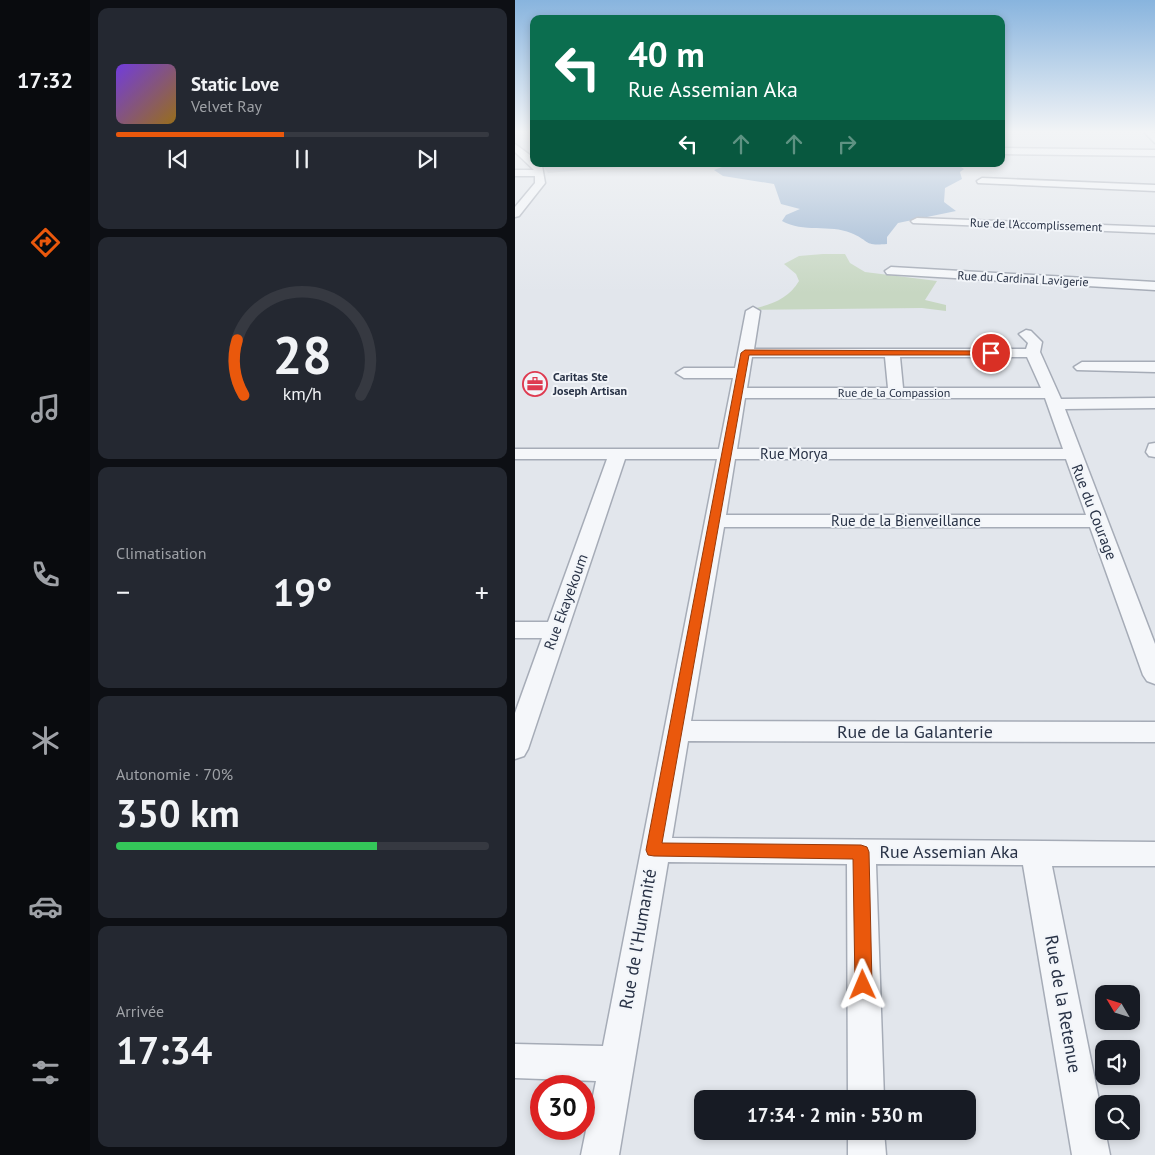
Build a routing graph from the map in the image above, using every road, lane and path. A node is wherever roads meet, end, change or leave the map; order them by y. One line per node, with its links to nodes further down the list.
1 (538, 186): 4 (street)
2 (1092, 186): 3 (street)
3 (1155, 188)
4 (515, 214)
5 (917, 221): 6 (street, Rue de l'Accomplissement)
6 (1155, 230)
7 (891, 271): 8 (street, Rue du Cardinal Lavigerie)
8 (1155, 286)
9 (753, 311): 16 (street, Rue de l'Humanité)
10 (1026, 334): 11 (street)
11 (1030, 353): 12 (street); 18 (street, Rue du Courage)
12 (892, 354): 16 (street); 17 (street)
13 (1081, 367): 14 (street)
14 (1155, 367)
15 (683, 373): 16 (street)
16 (742, 373): 17 (street, Rue de la Compassion); 24 (street, Rue de l'Humanité)
17 (896, 393): 18 (street, Rue de la Compassion)
18 (1053, 398): 19 (street, Rue de la Compassion); 25 (street, Rue du Courage)
19 (1155, 403)
20 (1155, 448): 21 (street)
21 (1155, 452)
22 (515, 454): 23 (street, Rue Morya)
23 (618, 454): 24 (street, Rue Morya); 29 (street, Rue Ekayekoum)
24 (727, 454): 25 (street, Rue Morya); 26 (street, Rue de l'Humanité)
25 (1072, 454): 27 (street, Rue du Courage)
26 (715, 521): 27 (street, Rue de la Bienveillance); 32 (street, Rue de l'Humanité)
27 (1097, 521): 30 (street, Rue du Courage)
28 (515, 630): 29 (street)
29 (556, 630): 31 (street, Rue Ekayekoum)
30 (1155, 675)
31 (520, 721): 34 (street, Rue Ekayekoum)
32 (676, 731): 33 (street, Rue de la Galanterie); 35 (street, Rue de l'Humanité)
33 (1155, 732)
34 (515, 749)
35 (654, 850): 36 (street, Rue Assemian Aka); 40 (street, Rue de l'Humanité)
36 (861, 852): 37 (street, Rue Assemian Aka); 41 (street)
37 (1035, 852): 38 (street, Rue Assemian Aka); 45 (street, Rue de la Retenue)
38 (1155, 854)
39 (515, 1061): 40 (street)
40 (616, 1064): 43 (street, Rue de l'Humanité)
41 (866, 1090)
42 (866, 1140): 44 (street)
43 (600, 1155)
44 (867, 1155)
45 (1091, 1155)

